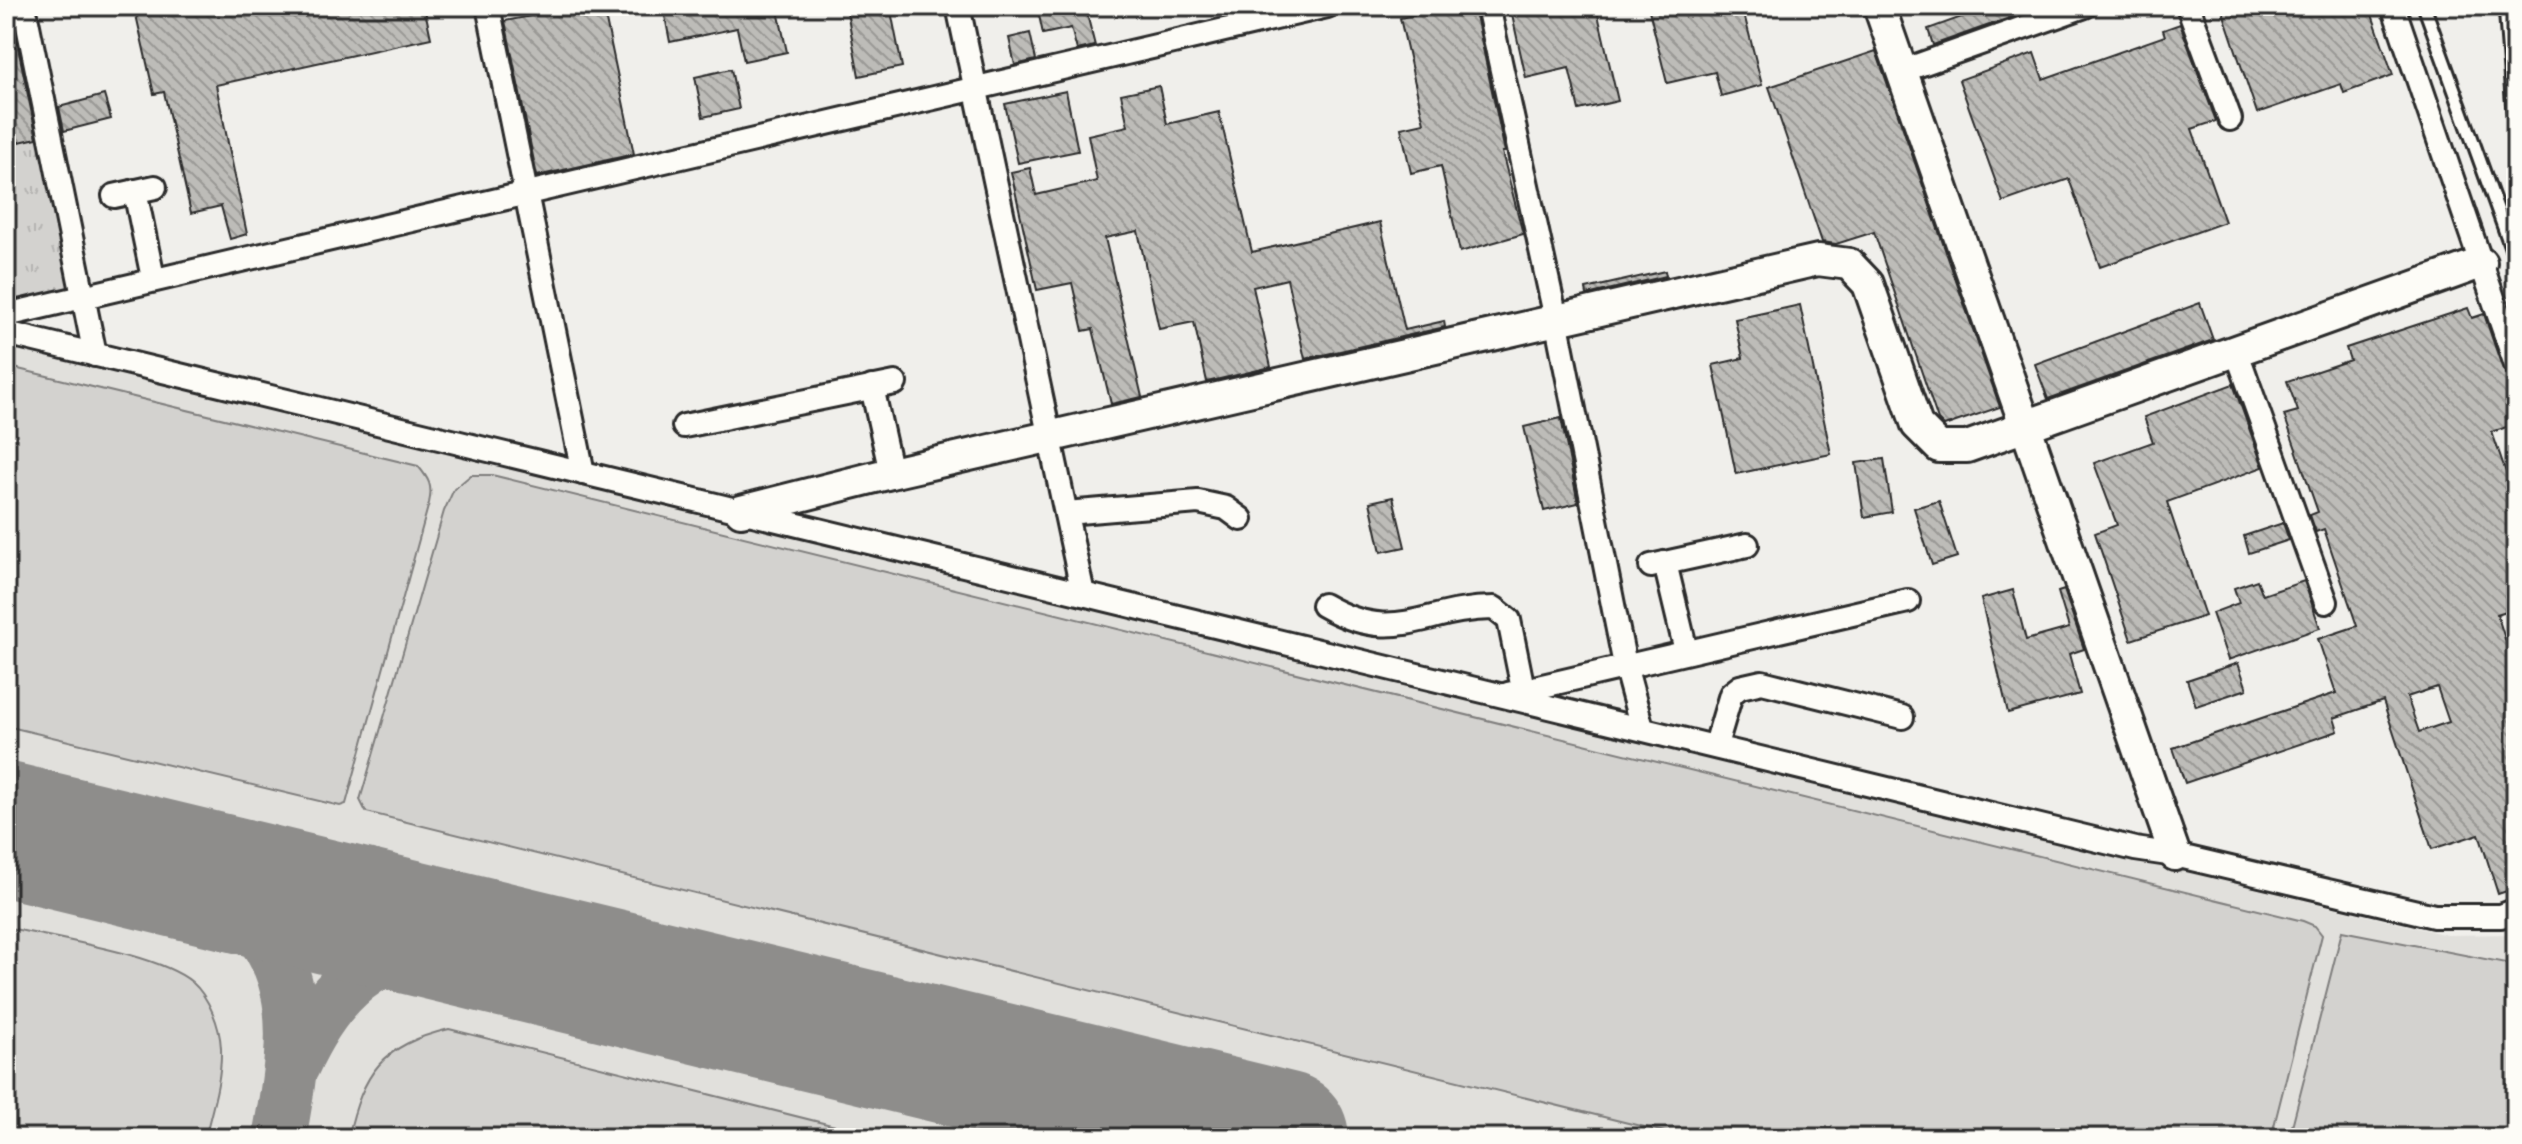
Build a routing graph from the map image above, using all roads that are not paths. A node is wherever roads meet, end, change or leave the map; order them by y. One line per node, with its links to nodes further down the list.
1 (24, 6): 21 (street)
2 (488, 6): 17 (street)
3 (958, 6): 13 (street)
4 (1327, 6): 13 (street)
5 (1488, 6): 23 (street)
6 (1879, 6): 12 (street)
7 (2085, 6): 12 (street)
8 (2188, 6): 14 (street)
9 (2393, 6): 19 (street)
10 (2424, 6): 18 (lane)
11 (2505, 6): 15 (lane)
12 (1902, 71): 31 (street)
13 (975, 86): 17 (street); 32 (street)
14 (2230, 119)
15 (2516, 150)
16 (135, 191): 20 (street)
17 (527, 191): 20 (street); 33 (street)
18 (2516, 261)
19 (2481, 263): 25 (street); 27 (street)
20 (153, 278): 21 (street)
21 (82, 295): 22 (street); 26 (street)
22 (6, 315)
23 (1556, 319): 31 (street); 32 (street); 44 (street)
24 (6, 333): 26 (street)
25 (2236, 350): 31 (street); 41 (street)
26 (95, 355): 33 (street)
27 (2516, 365)
28 (895, 383): 29 (street)
29 (872, 387): 30 (street); 34 (street)
30 (684, 426)
31 (2024, 426): 49 (street)
32 (1050, 436): 34 (street); 36 (street)
33 (583, 473): 35 (street)
34 (891, 473): 35 (street)
35 (741, 511): 39 (street)
36 (1066, 513): 37 (street); 39 (street)
37 (1241, 519)
38 (1747, 545): 43 (street)
39 (1083, 594): 45 (street)
40 (1908, 601): 43 (street)
41 (2326, 602)
42 (1323, 605): 45 (street)
43 (1686, 651): 44 (street)
44 (1625, 665): 45 (street); 47 (street)
45 (1515, 692): 47 (street)
46 (1902, 717): 48 (street)
47 (1642, 728): 48 (street)
48 (1716, 745): 49 (street)
49 (2175, 855): 50 (street)
50 (2516, 910)

